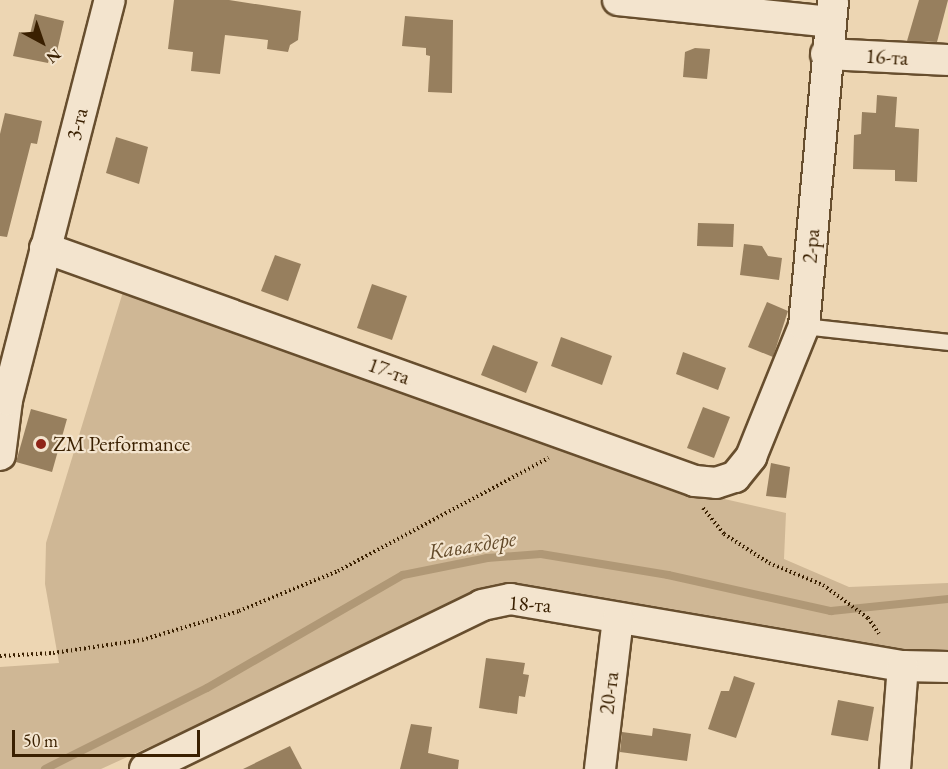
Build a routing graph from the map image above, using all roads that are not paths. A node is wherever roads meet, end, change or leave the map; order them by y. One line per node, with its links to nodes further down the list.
1 (110, 0): 6 (street, 3-та)
2 (618, 0): 3 (street)
3 (831, 11): 4 (street, 2-ра)
4 (826, 54): 5 (street, 16-та); 7 (street, 2-ра)
5 (948, 60)
6 (45, 248): 9 (street, 3-та); 10 (street, 17-та)
7 (804, 326): 8 (lane); 10 (street, 2-ра)
8 (948, 342)
9 (0, 455)
10 (735, 477)
11 (618, 618): 12 (street, 18-та); 14 (street, 18-та); 15 (street, 20-та)
12 (903, 666): 13 (street, 18-та); 16 (street)
13 (948, 667)
14 (145, 769)
15 (600, 769)
16 (895, 769)

